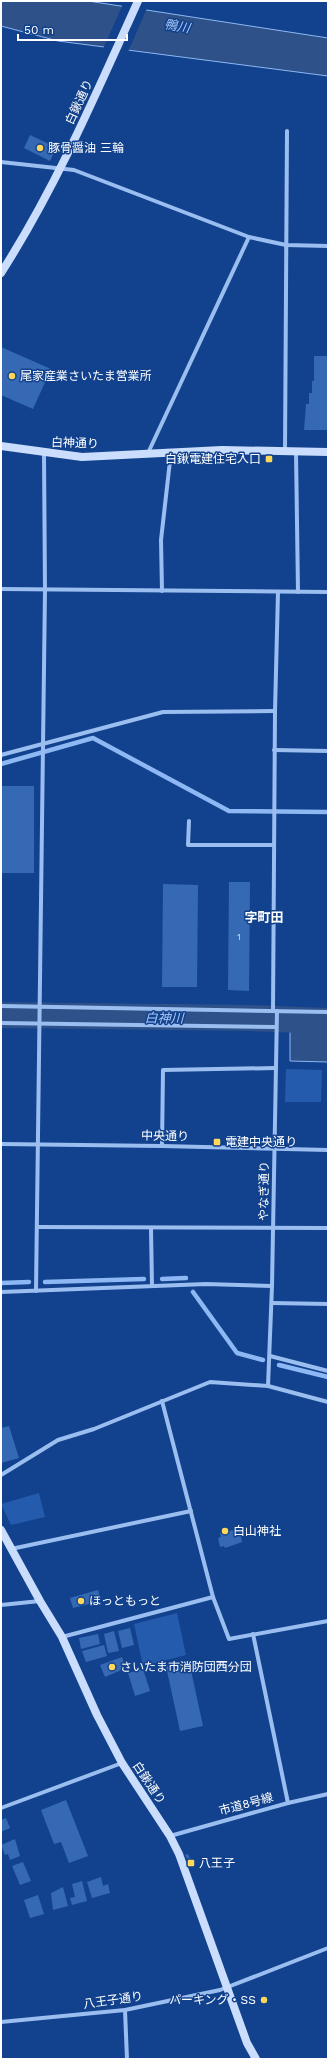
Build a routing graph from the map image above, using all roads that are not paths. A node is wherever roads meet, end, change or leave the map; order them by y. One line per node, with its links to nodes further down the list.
1 (138, 1): 4 (street, 白鍬通り)
2 (287, 131): 6 (street)
3 (1, 162): 4 (street)
4 (62, 168): 5 (street); 8 (street, 白鍬通り)
5 (249, 237): 6 (street); 14 (street)
6 (286, 245): 7 (street); 10 (street)
7 (328, 246)
8 (1, 273)
9 (1, 446): 15 (street, 白神通り)
10 (285, 451): 11 (street, 白神通り); 12 (street, 白神通り)
11 (171, 452): 14 (street, 白神通り); 18 (street)
12 (296, 452): 13 (street, 白神通り); 20 (street)
13 (328, 452)
14 (148, 453): 15 (street, 白神通り)
15 (44, 454): 17 (street)
16 (1, 590): 17 (street)
17 (45, 590): 18 (street); 23 (street)
18 (162, 591): 19 (street)
19 (278, 592): 20 (street); 22 (street, やなぎ通り)
20 (298, 592): 21 (street)
21 (328, 592)
22 (274, 710): 23 (street); 24 (street, やなぎ通り)
23 (43, 744): 26 (street); 30 (street)
24 (274, 750): 25 (street); 28 (street, やなぎ通り)
25 (328, 751)
26 (1, 755)
27 (189, 821): 28 (street)
28 (274, 845): 31 (street, やなぎ通り)
29 (1, 1006): 30 (street)
30 (39, 1008): 31 (street); 34 (street)
31 (276, 1011): 32 (street); 35 (street, やなぎ通り)
32 (328, 1012)
33 (1, 1022): 34 (street)
34 (39, 1023): 35 (street); 38 (street)
35 (276, 1027): 36 (street, やなぎ通り)
36 (276, 1068): 39 (street); 40 (street, やなぎ通り)
37 (1, 1144): 38 (street, 中央通り)
38 (38, 1145): 39 (street, 中央通り); 42 (street)
39 (162, 1146): 40 (street, 中央通り)
40 (275, 1150): 41 (street, 中央通り); 43 (street, やなぎ通り)
41 (328, 1150)
42 (37, 1227): 45 (street); 48 (street)
43 (273, 1227): 44 (street); 45 (street); 47 (street, やなぎ通り)
44 (328, 1228)
45 (151, 1229): 46 (street)
46 (152, 1286): 47 (street); 48 (street)
47 (272, 1286): 50 (street, やなぎ通り)
48 (36, 1291): 49 (street)
49 (1, 1292)
50 (272, 1303): 51 (street); 52 (street, やなぎ通り)
51 (328, 1304)
52 (270, 1356): 53 (street); 54 (street, やなぎ通り)
53 (328, 1371)
54 (268, 1386): 55 (street); 56 (street)
55 (162, 1401): 57 (street); 58 (street)
56 (328, 1402)
57 (1, 1475)
58 (191, 1511): 60 (street); 61 (street)
59 (1, 1530): 60 (street, 白鍬通り)
60 (11, 1549): 62 (street, 白鍬通り)
61 (213, 1597): 65 (street); 66 (street)
62 (40, 1601): 63 (street); 66 (street, 白鍬通り)
63 (1, 1605)
64 (328, 1621): 65 (street)
65 (253, 1634): 69 (street)
66 (62, 1637): 67 (street, 白鍬通り)
67 (122, 1764): 70 (street); 71 (street, 白鍬通り)
68 (328, 1794): 69 (street, 市道8号線)
69 (288, 1803): 71 (street, 市道8号線)
70 (1, 1808)
71 (170, 1836): 73 (street, 白鍬通り)
72 (328, 1948): 73 (street, 八王子通り)
73 (227, 1988): 74 (street, 八王子通り); 77 (street, 白鍬通り)
74 (125, 2010): 75 (street, 八王子通り); 76 (street)
75 (1, 2022)
76 (127, 2059)
77 (256, 2059)

